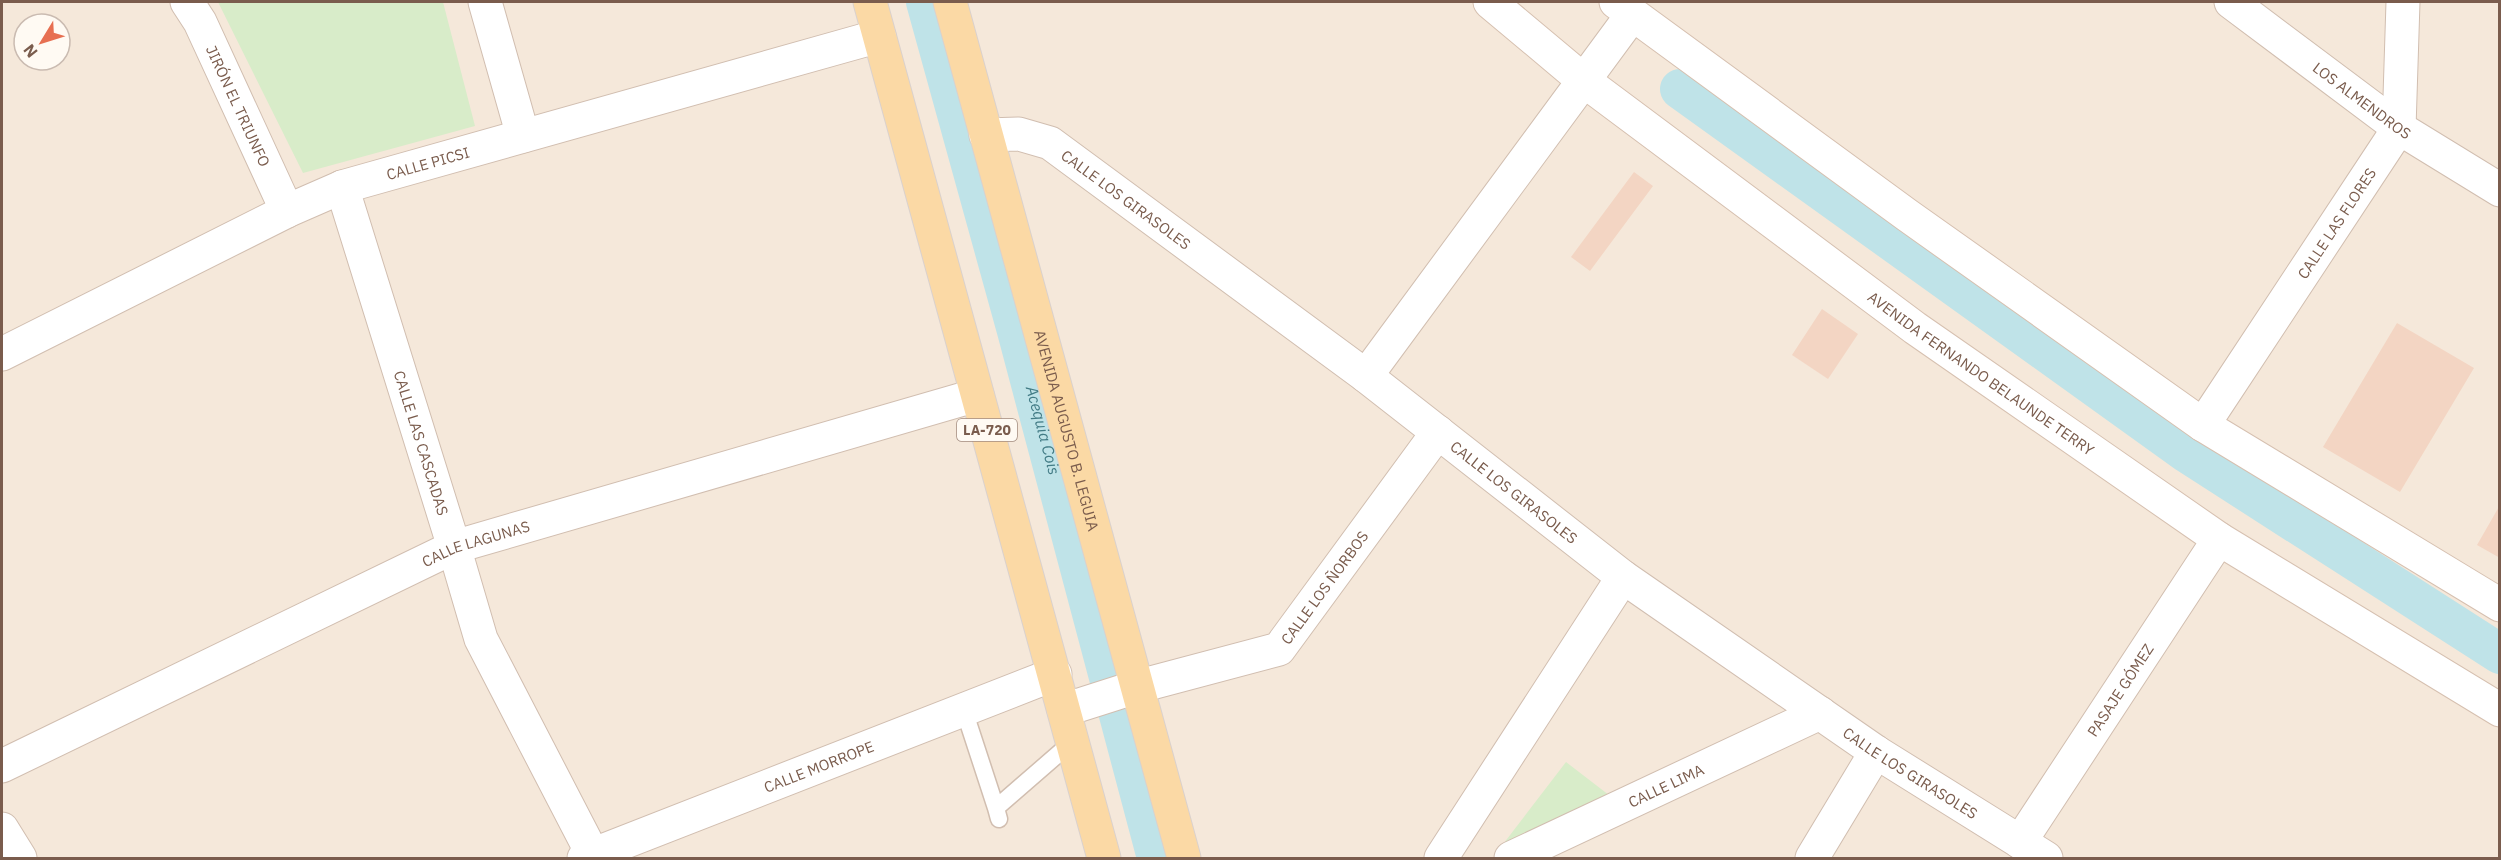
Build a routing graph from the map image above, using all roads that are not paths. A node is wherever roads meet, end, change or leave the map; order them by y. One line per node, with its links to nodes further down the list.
1 (187, 2): 16 (street, JIRÓN EL TRIUNFO)
2 (485, 2): 13 (street)
3 (870, 2): 9 (main road, LA-720)
4 (950, 2): 12 (main road, AVENIDA AUGUSTO B. LEGUIA)
5 (1490, 2): 10 (street, AVENIDA FERNANDO BELAUNDE TERRY)
6 (2231, 2): 11 (street, LOS ALMENDROS)
7 (2403, 2): 11 (street)
8 (1624, 8): 10 (street); 20 (street)
9 (879, 36): 13 (street, CALLE PICSI); 19 (main road, LA-720)
10 (1583, 80): 18 (street); 22 (street, AVENIDA FERNANDO BELAUNDE TERRY)
11 (2399, 128): 15 (street, LOS ALMENDROS); 20 (street, CALLE LAS FLORES)
12 (986, 135): 18 (street, CALLE LOS GIRASOLES); 27 (main road, AVENIDA AUGUSTO B. LEGUIA)
13 (523, 136): 14 (street, CALLE PICSI)
14 (342, 187): 16 (street, CALLE PICSI); 23 (street, CALLE LAS CASCADAS)
15 (2499, 190)
16 (287, 211): 17 (street, CALLE PICSI)
17 (2, 354)
18 (1366, 376): 21 (street, CALLE LOS GIRASOLES)
19 (977, 395): 23 (street, CALLE LAGUNAS); 26 (main road, LA-720)
20 (2203, 425): 25 (street)
21 (1438, 432): 24 (street, CALLE LOS GIRASOLES); 27 (street, CALLE LOS ÑORBOS)
22 (2219, 539): 30 (street, AVENIDA FERNANDO BELAUNDE TERRY); 36 (street, PASAJE GÓMEZ)
23 (454, 547): 34 (street, CALLE LAGUNAS); 37 (street, CALLE LAS CASCADAS)
24 (1623, 577): 31 (street, CALLE LOS GIRASOLES); 41 (street)
25 (2499, 605)
26 (1055, 674): 28 (street, CALLE MORROPE); 29 (main road, LA-720)
27 (1135, 688): 29 (street, CALLE LOS ÑORBOS); 40 (main road, AVENIDA AUGUSTO B. LEGUIA)
28 (964, 710): 32 (lane); 37 (street, CALLE MORROPE)
29 (1066, 710): 32 (main road, LA-720)
30 (2499, 710)
31 (1820, 714): 33 (street, CALLE LOS GIRASOLES); 42 (street, CALLE LIMA)
32 (1072, 742): 39 (main road, LA-720)
33 (1876, 752): 36 (street, CALLE LOS GIRASOLES); 43 (street)
34 (2, 766)
35 (2, 829): 38 (street)
36 (2033, 850)
37 (589, 857)
38 (20, 858)
39 (1104, 858)
40 (1184, 858)
41 (1442, 858)
42 (1511, 858)
43 (1812, 858)

